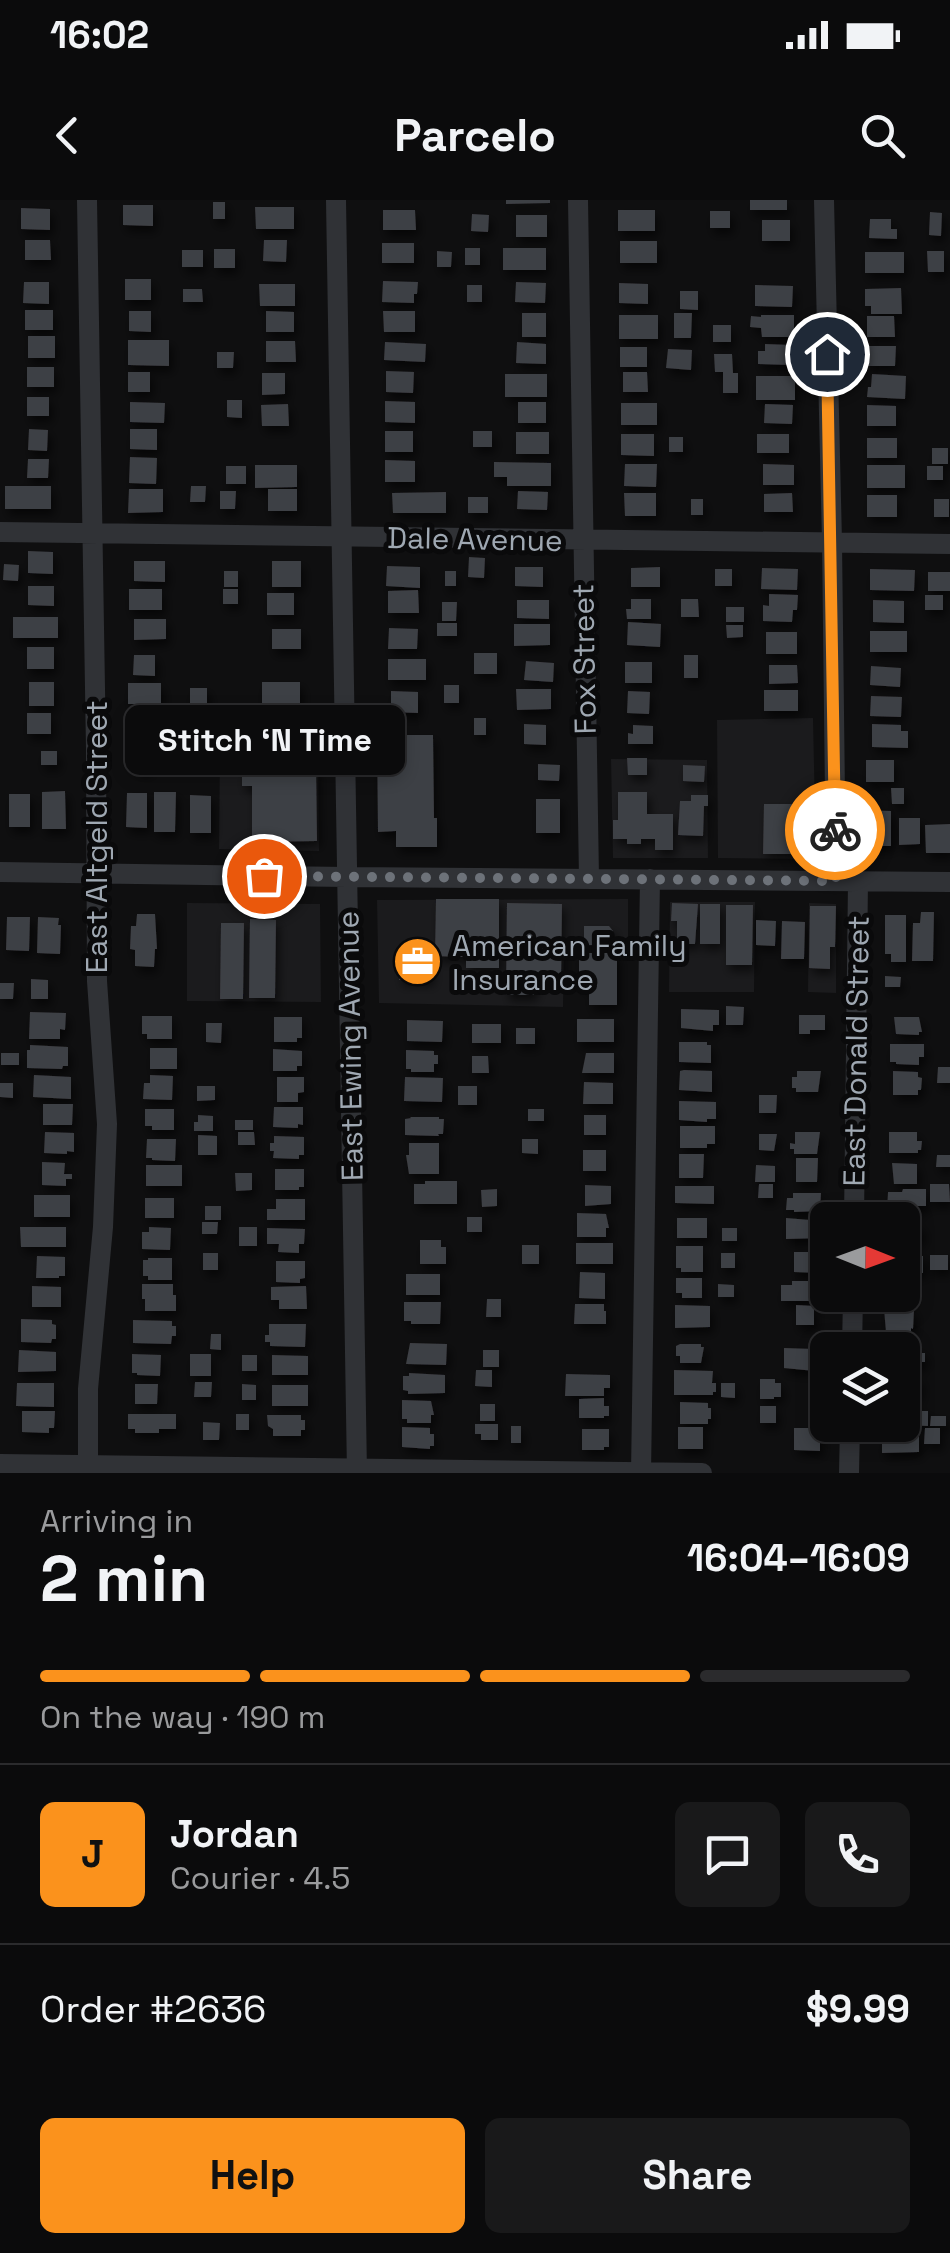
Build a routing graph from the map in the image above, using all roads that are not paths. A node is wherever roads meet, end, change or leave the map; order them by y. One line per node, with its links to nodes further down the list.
1 (88, 200): 6 (street, East Altgeld Street)
2 (336, 200): 7 (street, East Ewing Avenue)
3 (578, 200): 8 (street, Fox Street)
4 (824, 200): 9 (street, East Donald Street)
5 (0, 532): 6 (street, Dale Avenue)
6 (92, 534): 7 (street, Dale Avenue); 12 (street, East Altgeld Street)
7 (342, 538): 8 (street, Dale Avenue); 13 (street, East Ewing Avenue)
8 (583, 540): 9 (street, Dale Avenue); 14 (street, Fox Street)
9 (832, 542): 10 (street, Dale Avenue); 16 (street, East Donald Street)
10 (950, 544)
11 (0, 872): 12 (street)
12 (96, 874): 13 (street); 22 (street, East Altgeld Street)
13 (348, 878): 14 (street); 23 (street, East Ewing Avenue)
14 (590, 878): 15 (street)
15 (650, 879): 16 (street); 24 (street)
16 (836, 881): 17 (street)
17 (858, 881): 18 (street); 19 (street, East Donald Street)
18 (950, 882)
19 (854, 1202)
20 (850, 1442): 26 (street)
21 (0, 1464): 22 (street)
22 (88, 1470): 23 (street)
23 (357, 1471): 24 (street)
24 (642, 1472): 25 (street)
25 (702, 1473)
26 (849, 1473)

